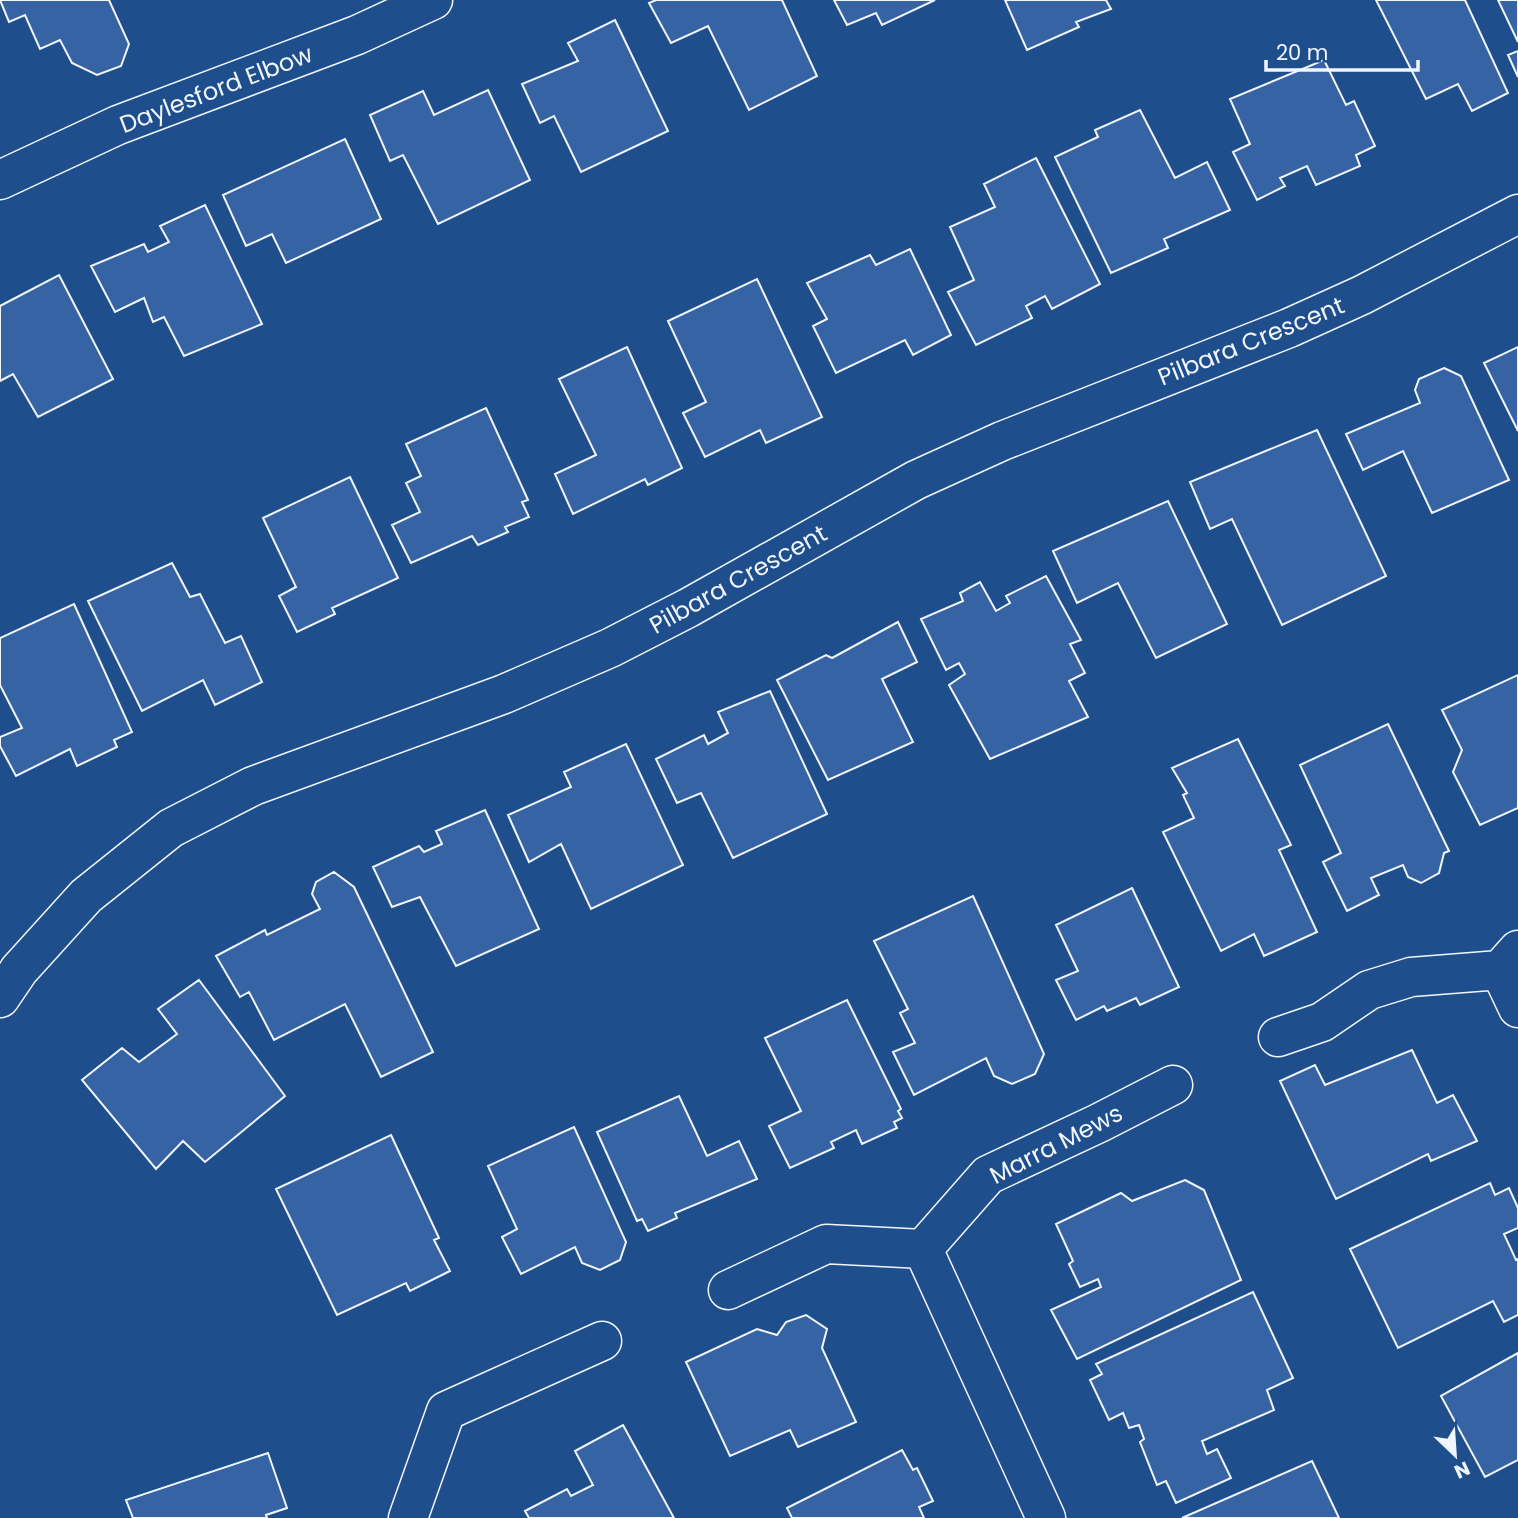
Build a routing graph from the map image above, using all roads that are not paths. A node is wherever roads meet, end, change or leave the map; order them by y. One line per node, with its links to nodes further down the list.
1 (433, 0): 2 (street, Daylesford Elbow)
2 (0, 180)
3 (1518, 214): 5 (street, Pilbara Crescent)
4 (1509, 960): 6 (street); 7 (street)
5 (0, 999)
6 (1518, 1008)
7 (1278, 1037)
8 (1173, 1085): 9 (street, Marra Mews)
9 (923, 1250): 10 (street); 13 (street)
10 (728, 1290)
11 (602, 1340): 12 (street)
12 (408, 1518)
13 (1046, 1518)

